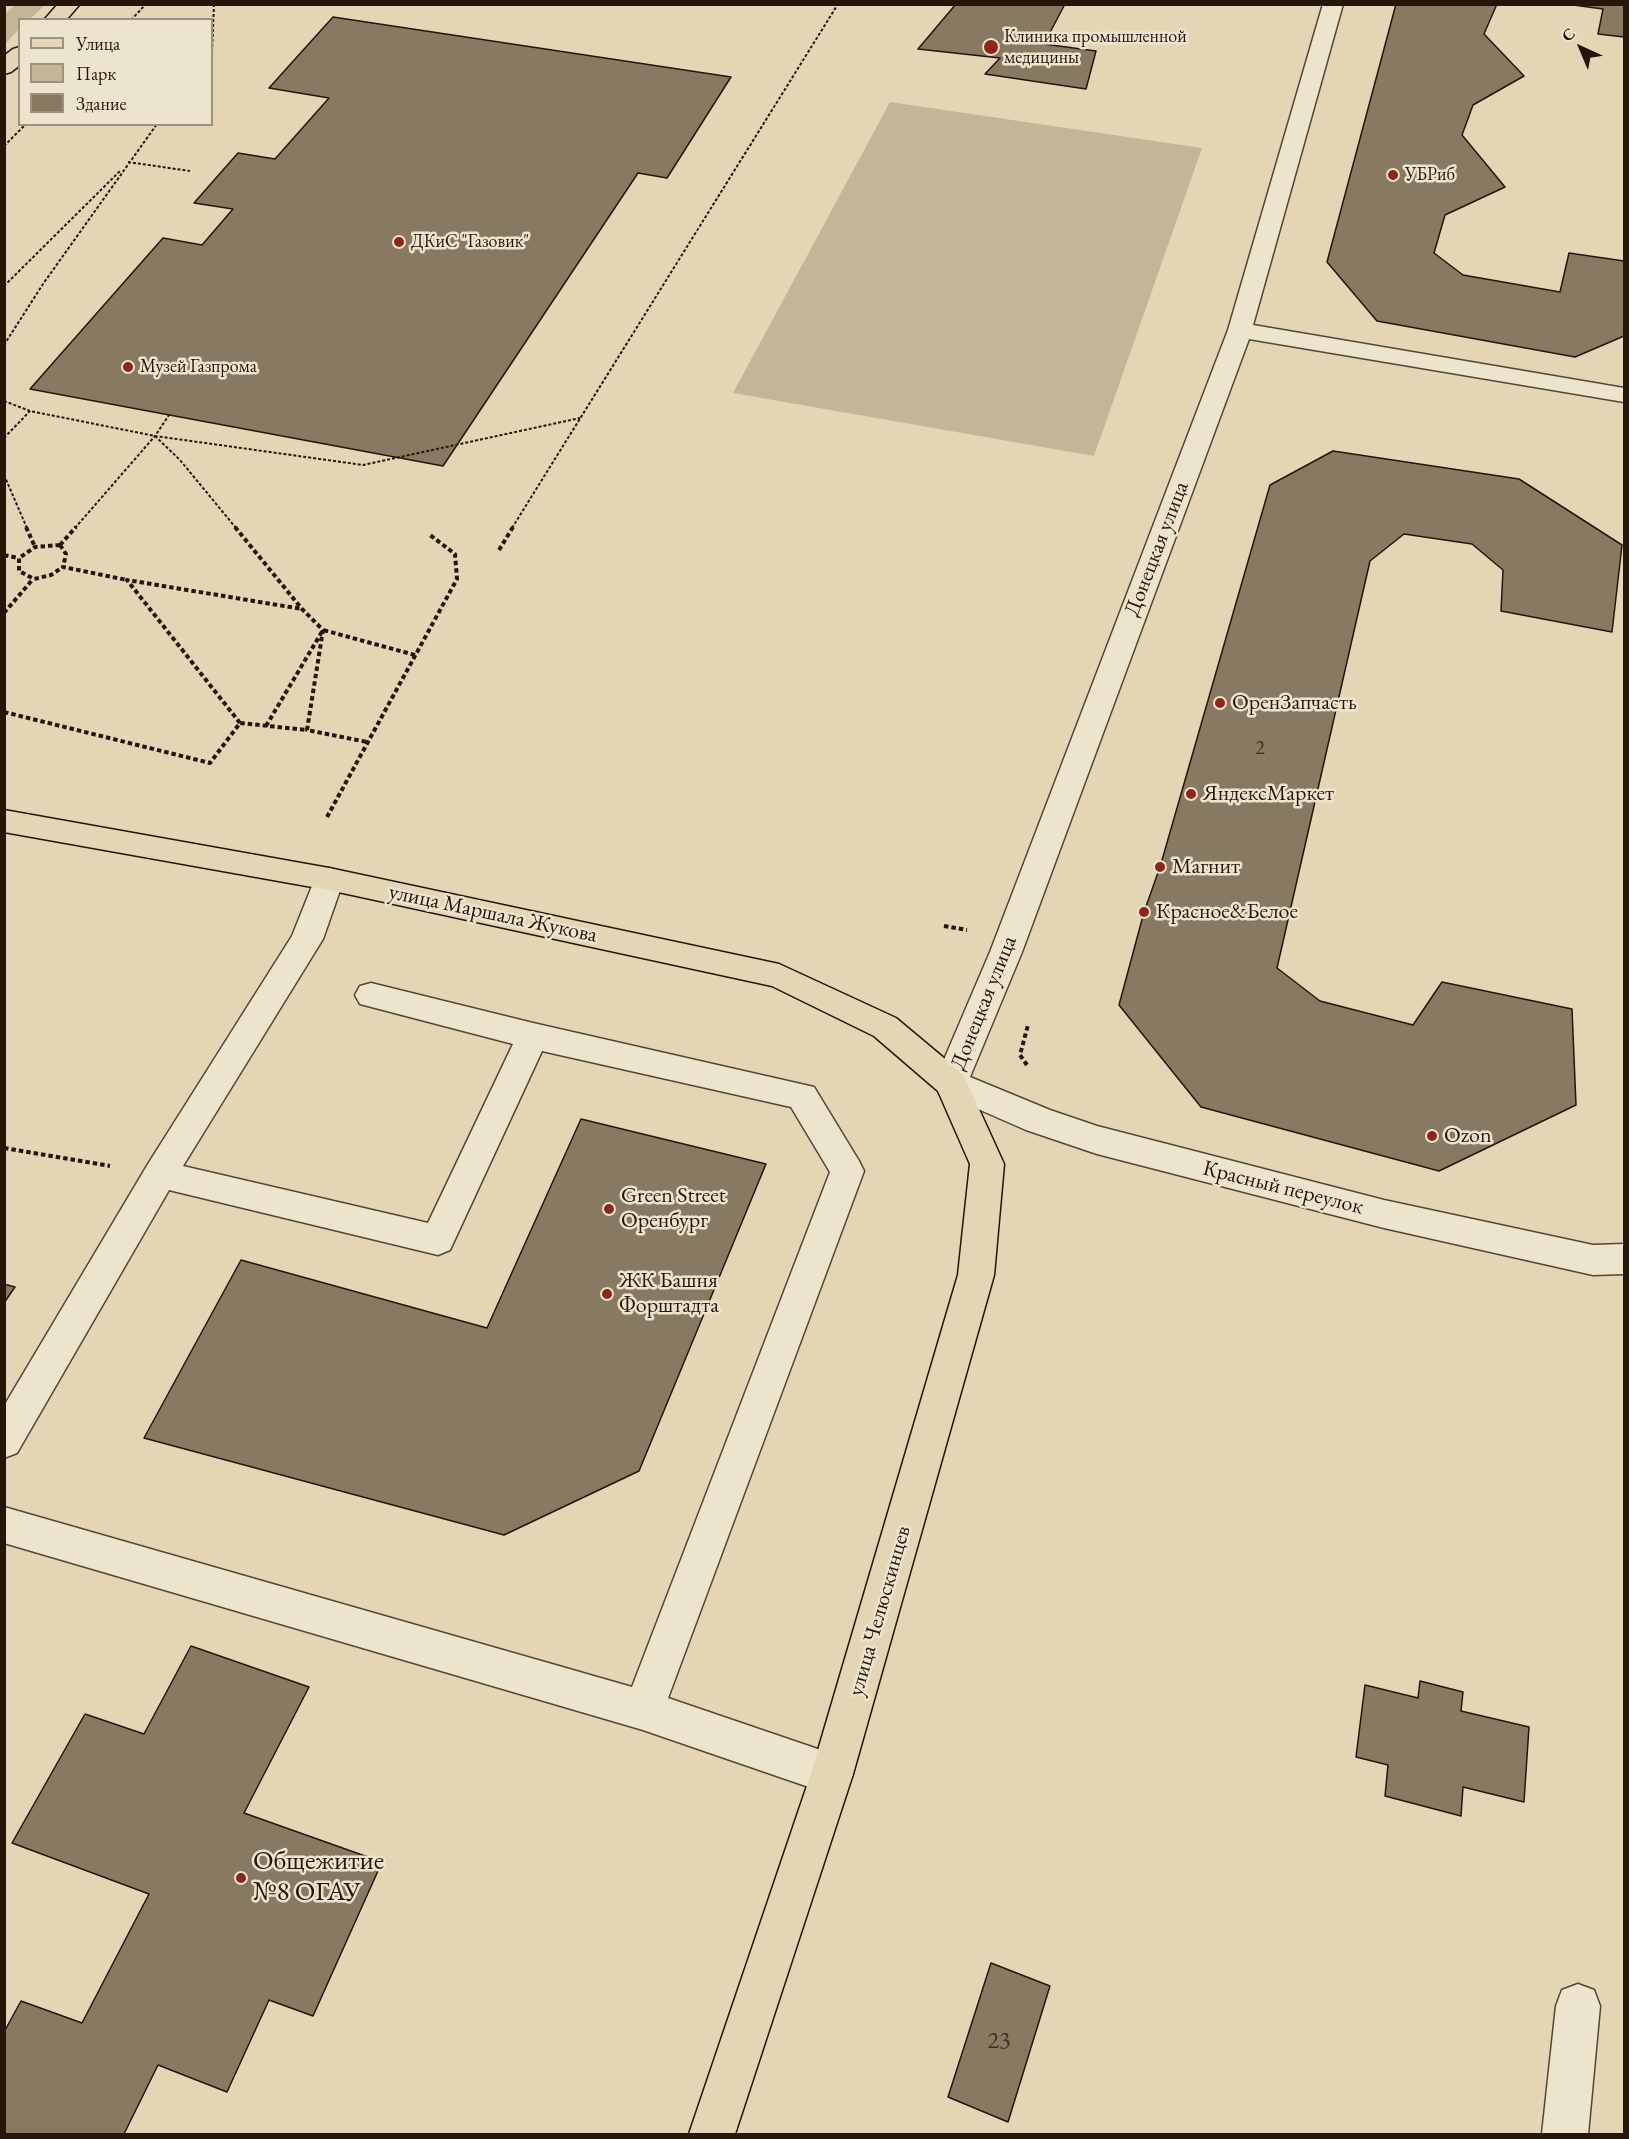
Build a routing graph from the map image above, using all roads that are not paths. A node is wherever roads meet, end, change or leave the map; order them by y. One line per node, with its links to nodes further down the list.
1 (70, 4): 3 (main road)
2 (1333, 4): 6 (street, Донецкая улица)
3 (56, 18)
4 (18, 55): 5 (main road)
5 (4, 68)
6 (1240, 330): 7 (street); 12 (street, Донецкая улица)
7 (1624, 395)
8 (4, 821): 9 (main road, улица Маршала Жукова)
9 (330, 879): 12 (main road, улица Маршала Жукова); 13 (street)
10 (371, 995): 11 (street)
11 (533, 1036): 13 (street); 17 (street)
12 (951, 1083): 14 (street, Красный переулок); 18 (main road, улица Челюскинцев)
13 (160, 1174): 15 (street)
14 (1624, 1259)
15 (4, 1441)
16 (4, 1525): 17 (street)
17 (643, 1710): 18 (street)
18 (832, 1774): 20 (main road, улица Челюскинцев)
19 (1578, 2006): 21 (street)
20 (712, 2134)
21 (1564, 2134)

